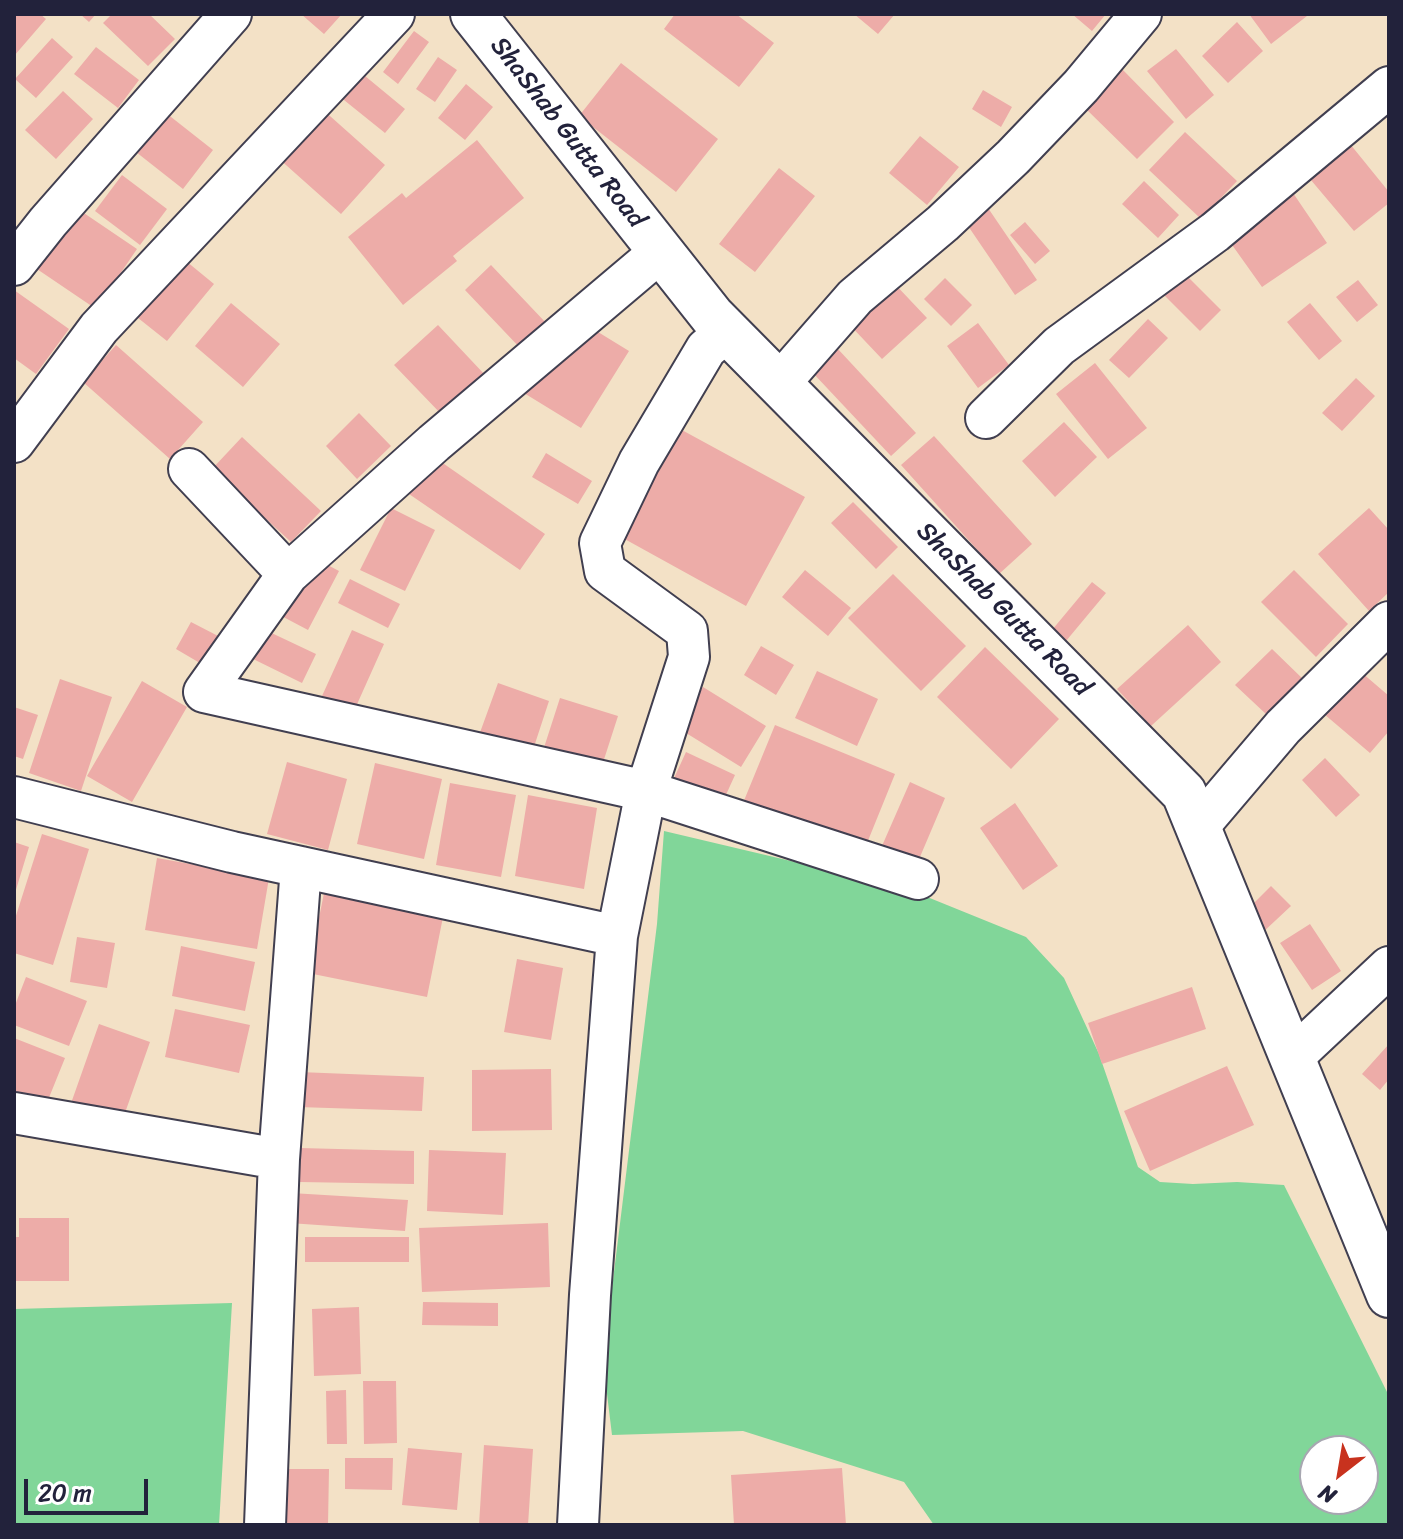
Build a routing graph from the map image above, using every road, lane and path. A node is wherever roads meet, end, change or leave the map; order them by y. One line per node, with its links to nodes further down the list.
1 (231, 14): 7 (street)
2 (394, 14): 11 (street)
3 (473, 14): 6 (street, ShaShab Gutta Road)
4 (1141, 14): 9 (street)
5 (1389, 87): 10 (street)
6 (660, 252): 8 (street, ShaShab Gutta Road); 13 (street)
7 (14, 265)
8 (727, 331): 9 (street, ShaShab Gutta Road); 15 (street)
9 (779, 384): 17 (street, ShaShab Gutta Road)
10 (986, 418)
11 (14, 442)
12 (189, 469): 13 (street)
13 (288, 574): 15 (street)
14 (1389, 622): 17 (street)
15 (646, 791): 19 (street); 20 (street)
16 (14, 797): 18 (street)
17 (1198, 827): 22 (street, ShaShab Gutta Road)
18 (301, 867): 20 (street); 24 (street)
19 (918, 879)
20 (617, 936): 27 (street)
21 (1389, 967): 22 (street)
22 (1293, 1057): 25 (street, ShaShab Gutta Road)
23 (14, 1113): 24 (street)
24 (279, 1159): 26 (street)
25 (1389, 1295)
26 (265, 1525)
27 (578, 1525)

